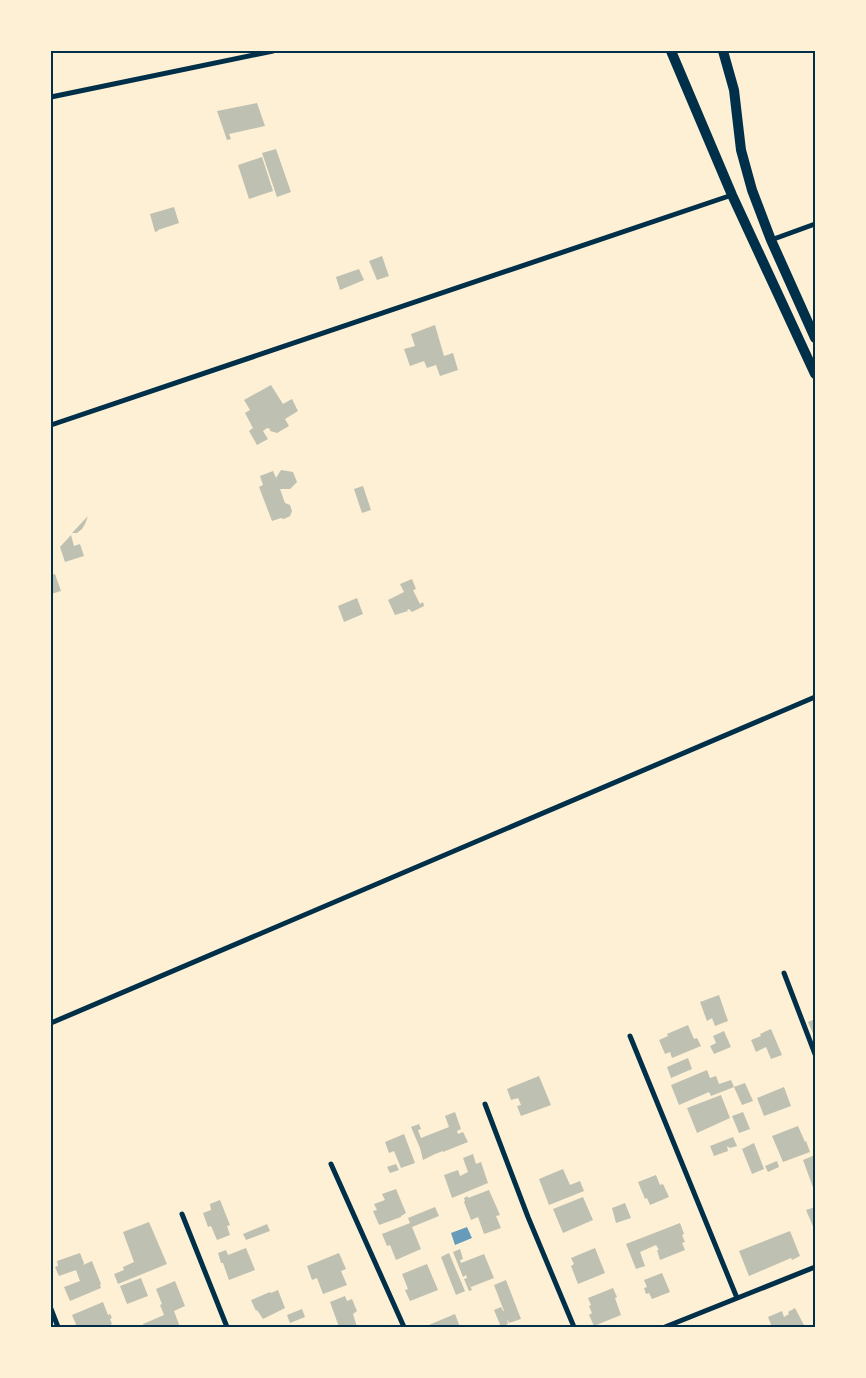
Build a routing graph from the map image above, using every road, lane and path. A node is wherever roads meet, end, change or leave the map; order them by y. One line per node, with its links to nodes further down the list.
1 (273, 51): 4 (street)
2 (671, 51): 5 (main road)
3 (723, 51): 7 (main road)
4 (51, 97)
5 (732, 196): 9 (main road); 10 (street)
6 (815, 224): 7 (street)
7 (771, 240): 8 (main road)
8 (815, 338)
9 (815, 374)
10 (51, 425)
11 (815, 697): 13 (street)
12 (784, 973): 15 (street)
13 (51, 1023)
14 (630, 1036): 20 (street)
15 (815, 1054)
16 (485, 1104): 25 (street)
17 (331, 1164): 24 (street)
18 (182, 1214): 23 (street)
19 (815, 1267): 20 (street)
20 (737, 1298): 26 (street)
21 (51, 1309): 22 (street)
22 (58, 1327)
23 (227, 1327)
24 (404, 1327)
25 (574, 1327)
26 (665, 1327)

